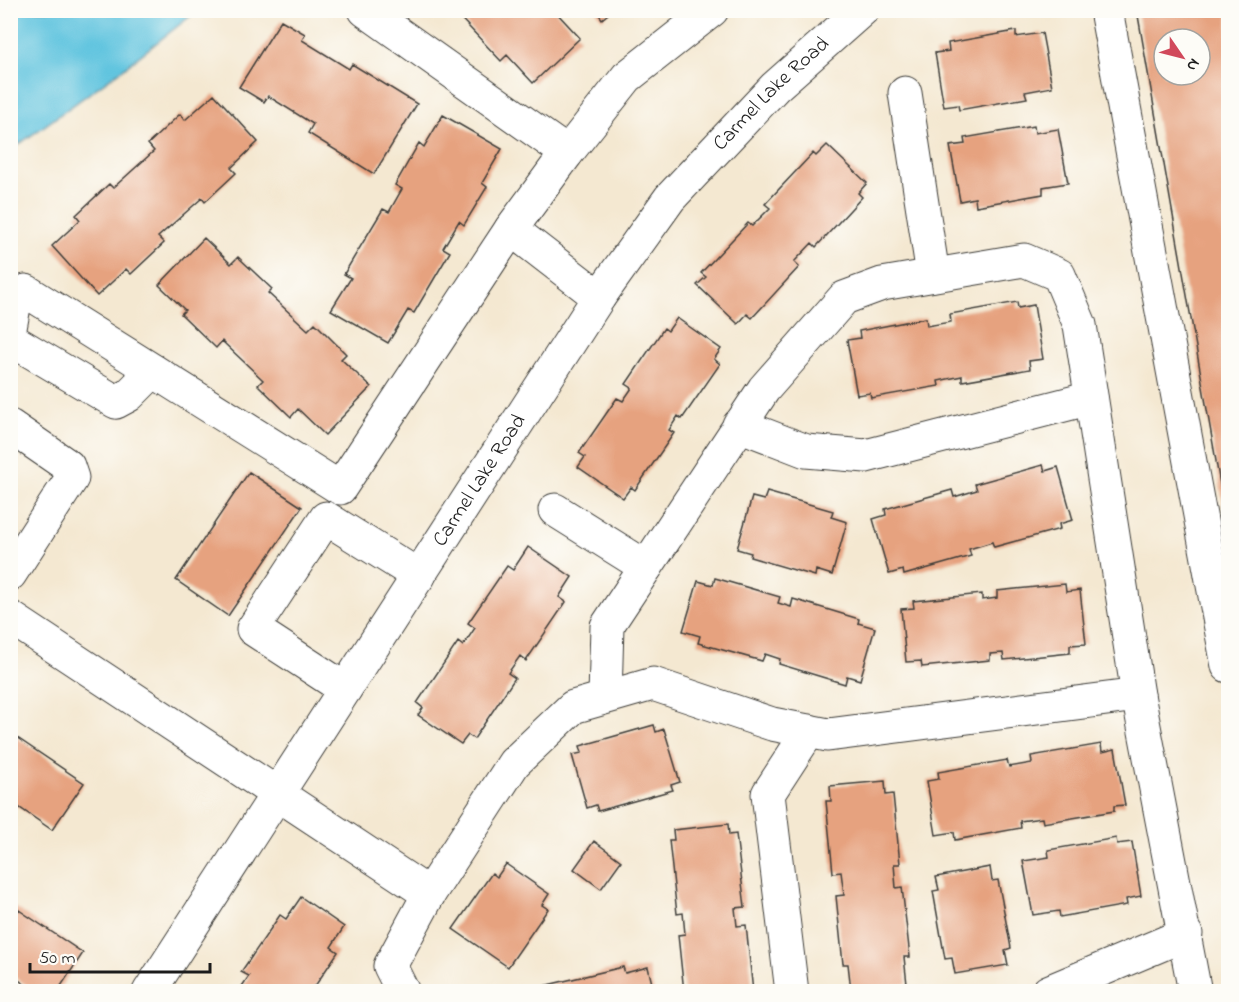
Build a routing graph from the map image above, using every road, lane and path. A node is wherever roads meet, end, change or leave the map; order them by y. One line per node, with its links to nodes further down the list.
1 (365, 10): 6 (street)
2 (712, 10): 6 (street)
3 (862, 10): 9 (street, Carmel Lake Road)
4 (1106, 10): 21 (street)
5 (905, 93): 8 (street)
6 (567, 153): 7 (street)
7 (511, 229): 9 (street); 12 (street)
8 (933, 275): 13 (street); 14 (street)
9 (599, 297): 19 (street, Carmel Lake Road)
10 (10, 328): 12 (street)
11 (10, 339): 12 (street)
12 (153, 371)
13 (1091, 398): 14 (street); 23 (street)
14 (739, 425): 17 (street)
15 (10, 426): 18 (street)
16 (555, 510): 17 (street)
17 (646, 567): 24 (street)
18 (10, 574)
19 (419, 576): 22 (street, Carmel Lake Road); 22 (street)
20 (10, 617): 26 (street)
21 (1228, 666)
22 (345, 689): 26 (street, Carmel Lake Road)
23 (1138, 695): 25 (street); 28 (street)
24 (605, 697): 25 (street); 27 (street)
25 (809, 731): 31 (street)
26 (277, 795): 27 (street); 29 (street, Carmel Lake Road)
27 (429, 894): 30 (street)
28 (1186, 934): 32 (street); 33 (street)
29 (149, 992)
30 (403, 992)
31 (792, 992)
32 (1048, 992)
33 (1195, 992)

